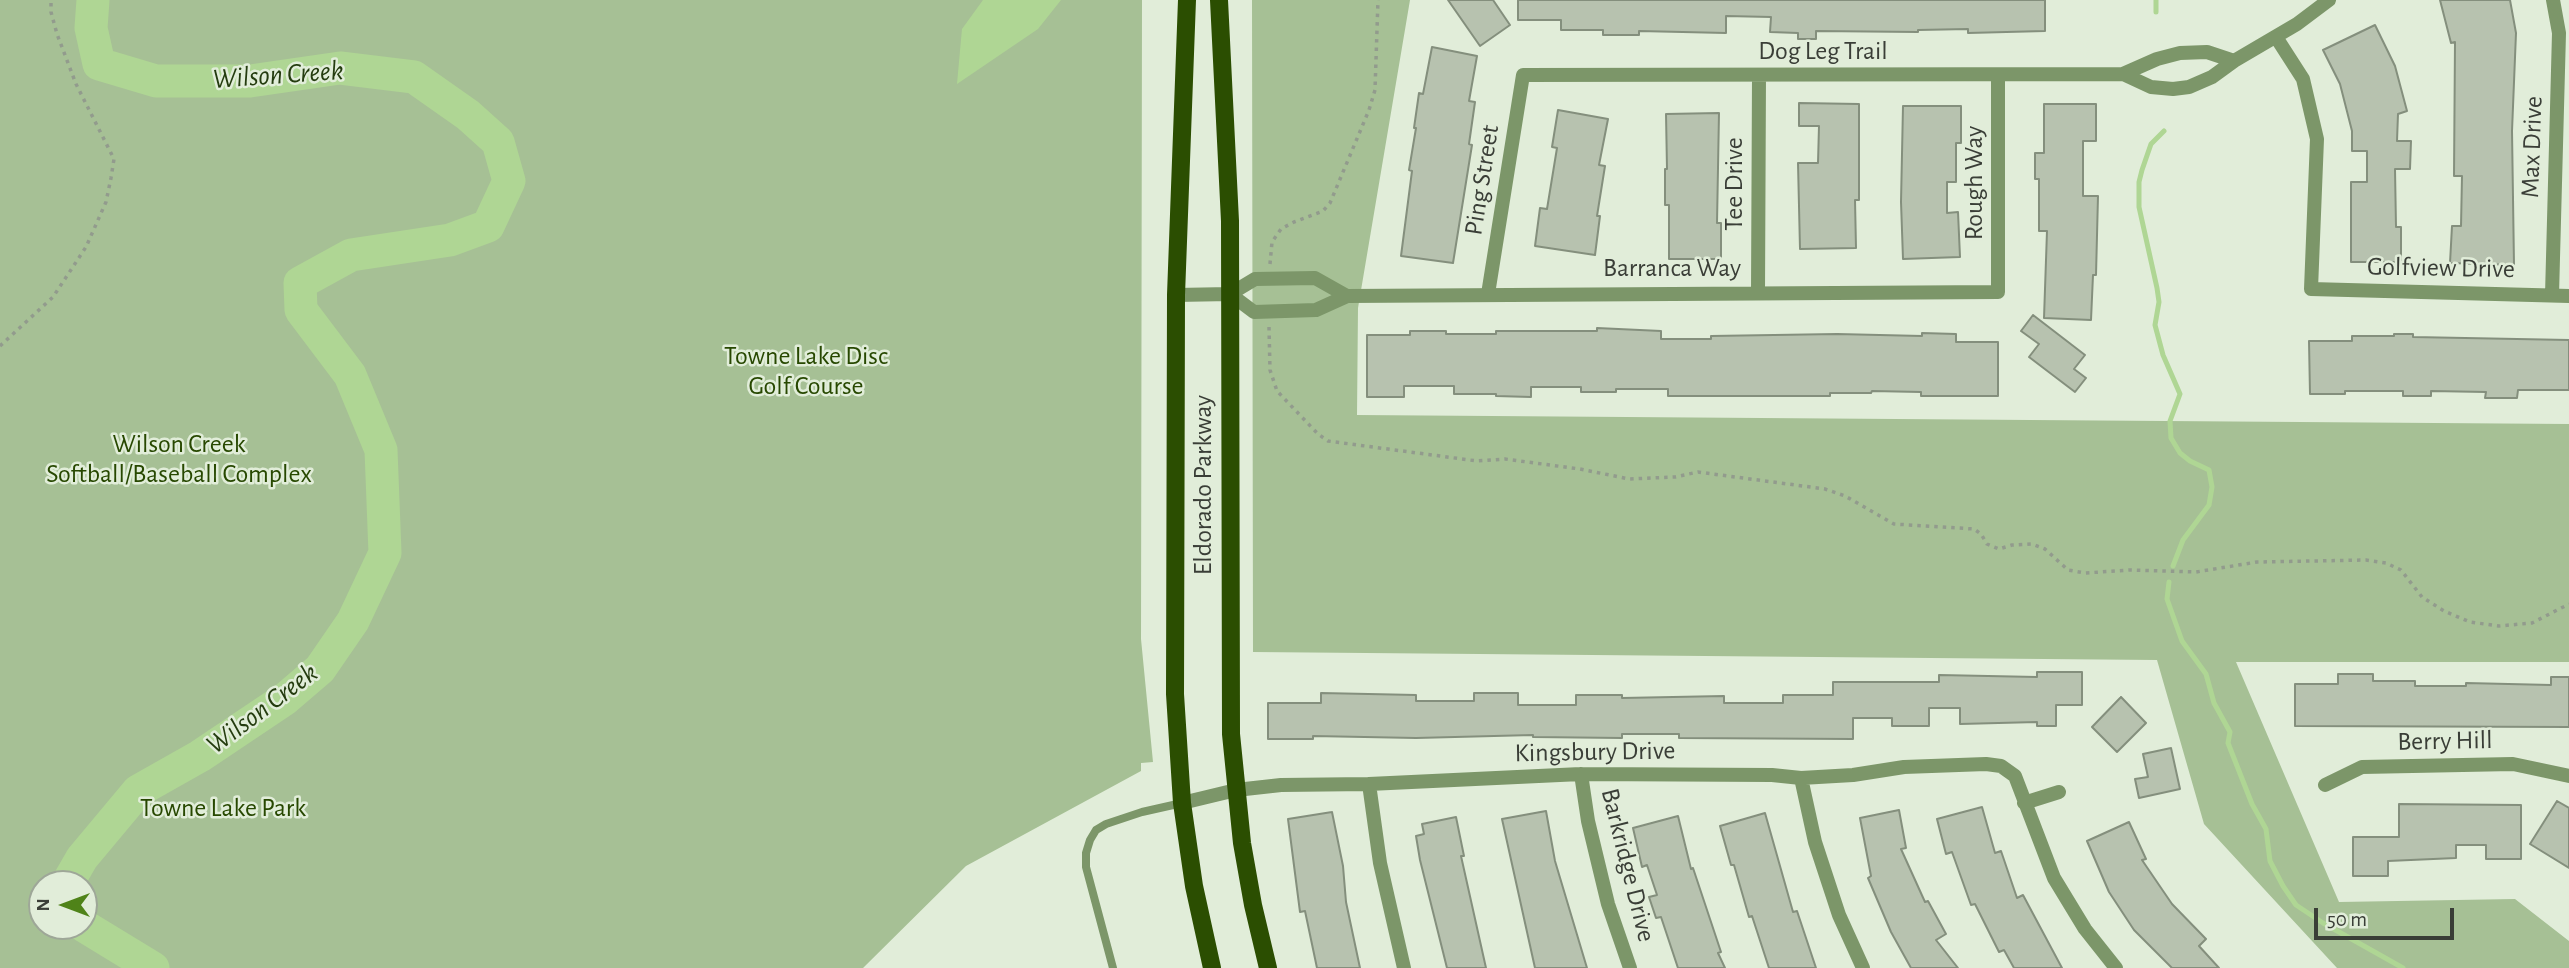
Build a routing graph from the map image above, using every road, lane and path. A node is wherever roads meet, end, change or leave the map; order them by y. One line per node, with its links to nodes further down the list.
1 (51, 0): 23 (path)
2 (1186, 0): 18 (main road, Eldorado Parkway)
3 (1219, 0): 16 (main road, Eldorado Parkway)
4 (1378, 0): 13 (path)
5 (2329, 0): 7 (street, Dog Leg Trail)
6 (2553, 0): 19 (street, Max Drive)
7 (2276, 37): 8 (street, Dog Leg Trail); 19 (street, Golfview Drive)
8 (2234, 61): 9 (street, Dog Leg Trail); 9 (street, Dog Leg Trail)
9 (2123, 74): 11 (street, Dog Leg Trail)
10 (1524, 75): 12 (street, Dog Leg Trail); 17 (street, Ping Street)
11 (1998, 75): 12 (street, Dog Leg Trail); 15 (street, Rough Way)
12 (1759, 76): 14 (street, Tee Drive)
13 (1270, 258)
14 (1758, 292): 15 (street, Barranca Way); 17 (street, Barranca Way)
15 (1998, 292)
16 (1230, 294): 18 (street); 20 (street); 20 (street, Barranca Way); 30 (main road, Eldorado Parkway)
17 (1488, 294): 20 (street, Barranca Way)
18 (1176, 295): 32 (main road, Eldorado Parkway)
19 (2552, 295): 21 (street, Golfview Drive)
20 (1347, 296)
21 (2569, 296)
22 (1269, 323): 24 (path)
23 (0, 346)
24 (2569, 604)
25 (1581, 774): 27 (street, Kingsbury Drive); 28 (street, Kingsbury Drive); 38 (street, Barkridge Drive)
26 (2569, 776): 29 (street, Berry Hill)
27 (1801, 778): 33 (street, Kingsbury Drive); 39 (street)
28 (1369, 784): 30 (street, Kingsbury Drive); 37 (street)
29 (2325, 785)
30 (1236, 790): 32 (street, Kingsbury Drive); 36 (main road, Eldorado Parkway)
31 (2059, 792): 33 (street)
32 (1182, 803): 34 (lane); 35 (main road, Eldorado Parkway)
33 (2024, 803): 40 (street)
34 (1113, 968)
35 (1212, 968)
36 (1268, 968)
37 (1404, 968)
38 (1630, 968)
39 (1863, 968)
40 (2116, 968)

